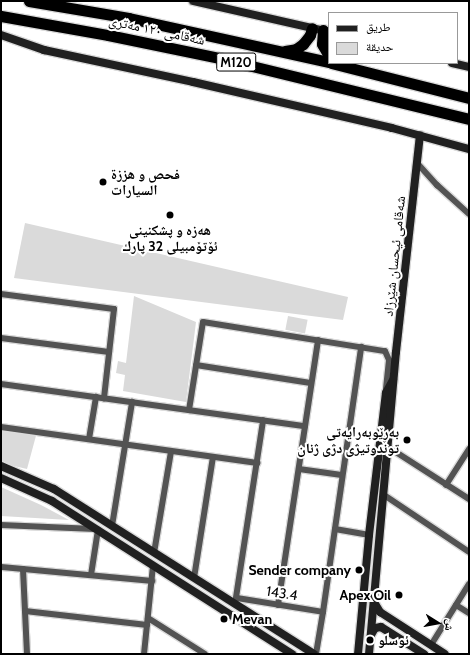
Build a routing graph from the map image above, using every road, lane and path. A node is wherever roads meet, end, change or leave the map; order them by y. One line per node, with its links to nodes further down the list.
1 (29, 1): 6 (highway, شەقامی ١٢٠ مەتری / M120)
2 (193, 1): 4 (street)
3 (1, 16): 13 (highway, شەقامی ١٢٠ مەتری / M120)
4 (321, 30): 6 (highway); 7 (highway)
5 (1, 35): 14 (street)
6 (283, 52): 8 (highway, شەقامی ١٢٠ مەتری / M120)
7 (328, 54)
8 (328, 62)
9 (338, 64): 12 (highway, شەقامی ١٢٠ مەتری / M120)
10 (456, 64): 11 (street)
11 (469, 67)
12 (469, 98)
13 (469, 120)
14 (420, 135): 15 (street); 16 (street, شەقامی ئیحسان شێرزاد)
15 (469, 149)
16 (417, 163): 17 (street); 24 (street, شەقامی ئیحسان شێرزاد)
17 (469, 214)
18 (1, 294): 22 (street)
19 (1, 338): 22 (street)
20 (318, 340): 21 (street); 23 (street); 25 (street)
21 (361, 347): 27 (street); 44 (street)
22 (109, 352): 29 (street)
23 (196, 365): 25 (street); 31 (street)
24 (394, 379): 27 (street, شەقامی ئیحسان شێرزاد); 37 (street, شەقامی ئیحسان شێرزاد)
25 (311, 383): 33 (street)
26 (1, 384): 28 (street)
27 (386, 393): 53 (street, شەقامی ئیحسان شێرزاد)
28 (96, 397): 29 (street); 35 (street)
29 (104, 398): 30 (street)
30 (132, 402): 31 (street); 36 (street)
31 (189, 410): 32 (street)
32 (263, 420): 33 (street); 41 (street)
33 (305, 426): 43 (street)
34 (1, 427): 35 (street)
35 (89, 439): 36 (street)
36 (126, 444): 39 (street); 50 (street)
37 (388, 447): 46 (street); 47 (street, شەقامی ئیحسان شێرزاد)
38 (469, 449): 46 (street)
39 (171, 451): 40 (street); 55 (street)
40 (213, 457): 41 (street); 64 (street)
41 (256, 463): 67 (street)
42 (1, 466): 50 (street)
43 (298, 469): 44 (street); 69 (street)
44 (342, 475): 52 (street)
45 (1, 478): 51 (street)
46 (446, 485): 48 (street)
47 (384, 495): 54 (street); 57 (street, شەقامی ئیحسان شێرزاد)
48 (469, 499)
49 (1, 525): 51 (street)
50 (112, 526): 55 (street)
51 (97, 529): 58 (street); 62 (street)
52 (335, 530): 53 (street); 72 (street)
53 (369, 535): 56 (street, شەقامی ئیحسان شێرزاد)
54 (469, 552)
55 (154, 553): 60 (street)
56 (367, 559): 57 (street); 86 (street, شەقامی ئیحسان شێرزاد)
57 (378, 560): 68 (street, شەقامی ئیحسان شێرزاد)
58 (153, 565): 63 (street); 65 (street)
59 (1, 567): 61 (street)
60 (178, 568): 63 (street); 64 (street)
61 (23, 569): 62 (street); 71 (street)
62 (91, 575): 65 (street)
63 (172, 577): 84 (street)
64 (194, 578): 67 (street)
65 (152, 581): 75 (street)
66 (469, 584): 70 (street)
67 (236, 601): 69 (street, 143.4); 85 (street)
68 (374, 602): 74 (street); 77 (street, شەقامی ئیحسان شێرزاد)
69 (278, 605): 72 (street, 143.4)
70 (456, 605): 73 (street); 78 (street)
71 (25, 611): 75 (street); 80 (street)
72 (323, 612): 85 (street)
73 (469, 613)
74 (391, 619): 76 (street); 78 (street)
75 (148, 622): 79 (street); 81 (street)
76 (385, 628): 77 (street); 88 (street)
77 (370, 636): 87 (street, شەقامی ئیحسان شێرزاد)
78 (431, 645): 89 (street)
79 (193, 647): 82 (street); 83 (street)
80 (27, 654)
81 (144, 654)
82 (192, 654)
83 (205, 654)
84 (292, 654)
85 (315, 654)
86 (358, 654)
87 (369, 654)
88 (424, 654)
89 (445, 654)

